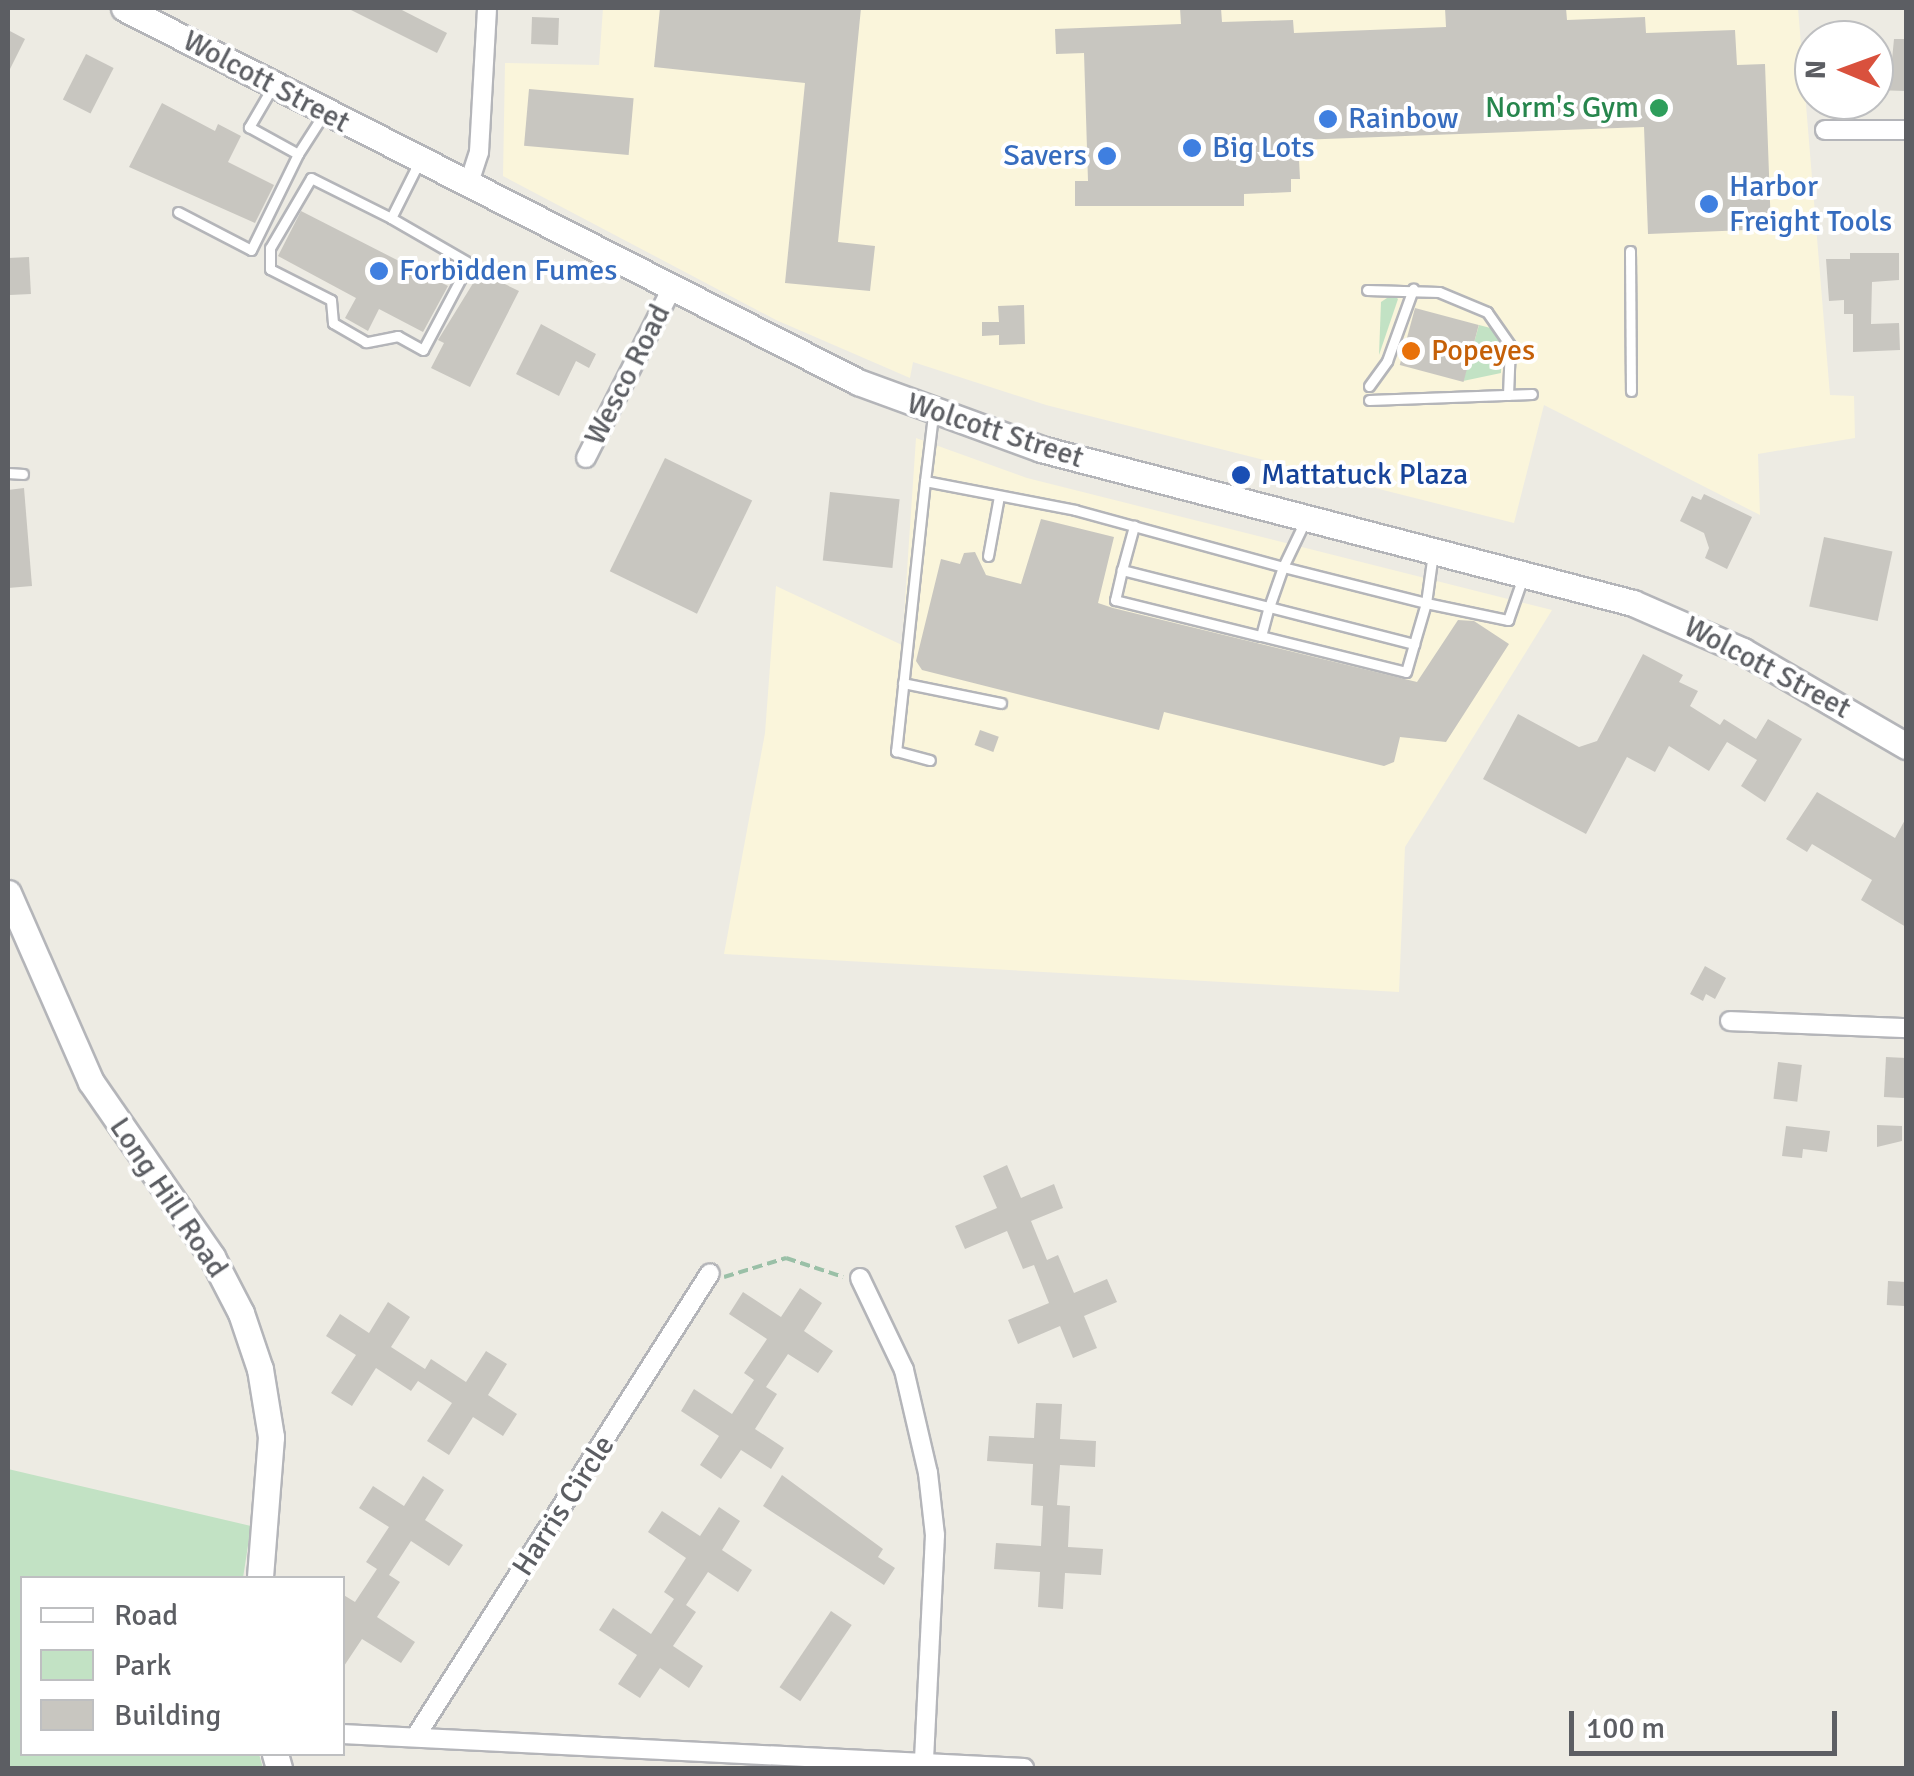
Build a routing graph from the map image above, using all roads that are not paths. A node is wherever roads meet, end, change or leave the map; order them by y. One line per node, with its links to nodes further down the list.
1 (124, 8): 3 (main road, Wolcott Street)
2 (488, 8): 9 (street)
3 (273, 86): 4 (main road, Wolcott Street); 7 (lane)
4 (324, 112): 7 (lane); 8 (main road, Wolcott Street)
5 (1826, 130): 6 (street)
6 (1906, 130)
7 (298, 154): 10 (lane)
8 (419, 161): 9 (main road, Wolcott Street); 11 (lane)
9 (468, 186): 15 (main road, Wolcott Street)
10 (178, 212)
11 (392, 218): 11 (lane)
12 (1630, 252): 17 (lane)
13 (1413, 289): 14 (lane); 16 (lane); 19 (lane)
14 (1367, 290)
15 (670, 292): 21 (main road, Wolcott Street); 22 (street, Wesco Road)
16 (1369, 386)
17 (1631, 392)
18 (1532, 394): 19 (lane)
19 (1508, 395): 20 (lane)
20 (1369, 400)
21 (934, 412): 25 (lane); 27 (main road, Wolcott Street)
22 (586, 458)
23 (8, 473): 24 (lane)
24 (23, 474)
25 (925, 482): 26 (lane); 38 (lane)
26 (999, 496): 28 (lane); 30 (lane)
27 (1307, 518): 29 (main road, Wolcott Street); 31 (lane)
28 (1134, 526): 31 (lane); 32 (lane)
29 (1434, 550): 33 (main road, Wolcott Street); 34 (lane)
30 (988, 556)
31 (1283, 566): 34 (lane); 35 (lane)
32 (1122, 570): 35 (lane); 36 (lane)
33 (1524, 574): 34 (lane); 40 (main road, Wolcott Street)
34 (1426, 602): 37 (lane)
35 (1269, 608): 36 (lane); 37 (lane)
36 (1261, 636): 37 (lane)
37 (1414, 644)
38 (903, 683): 39 (lane); 41 (lane)
39 (1001, 703)
40 (1906, 746)
41 (930, 760)
42 (8, 893): 47 (main road, Long Hill Road)
43 (1730, 1021): 44 (street)
44 (1906, 1028)
45 (710, 1274): 49 (street, Harris Circle)
46 (860, 1278): 50 (street)
47 (260, 1576)
48 (345, 1734): 49 (street)
49 (416, 1736): 50 (street)
50 (924, 1764): 51 (street)
51 (1024, 1768)

